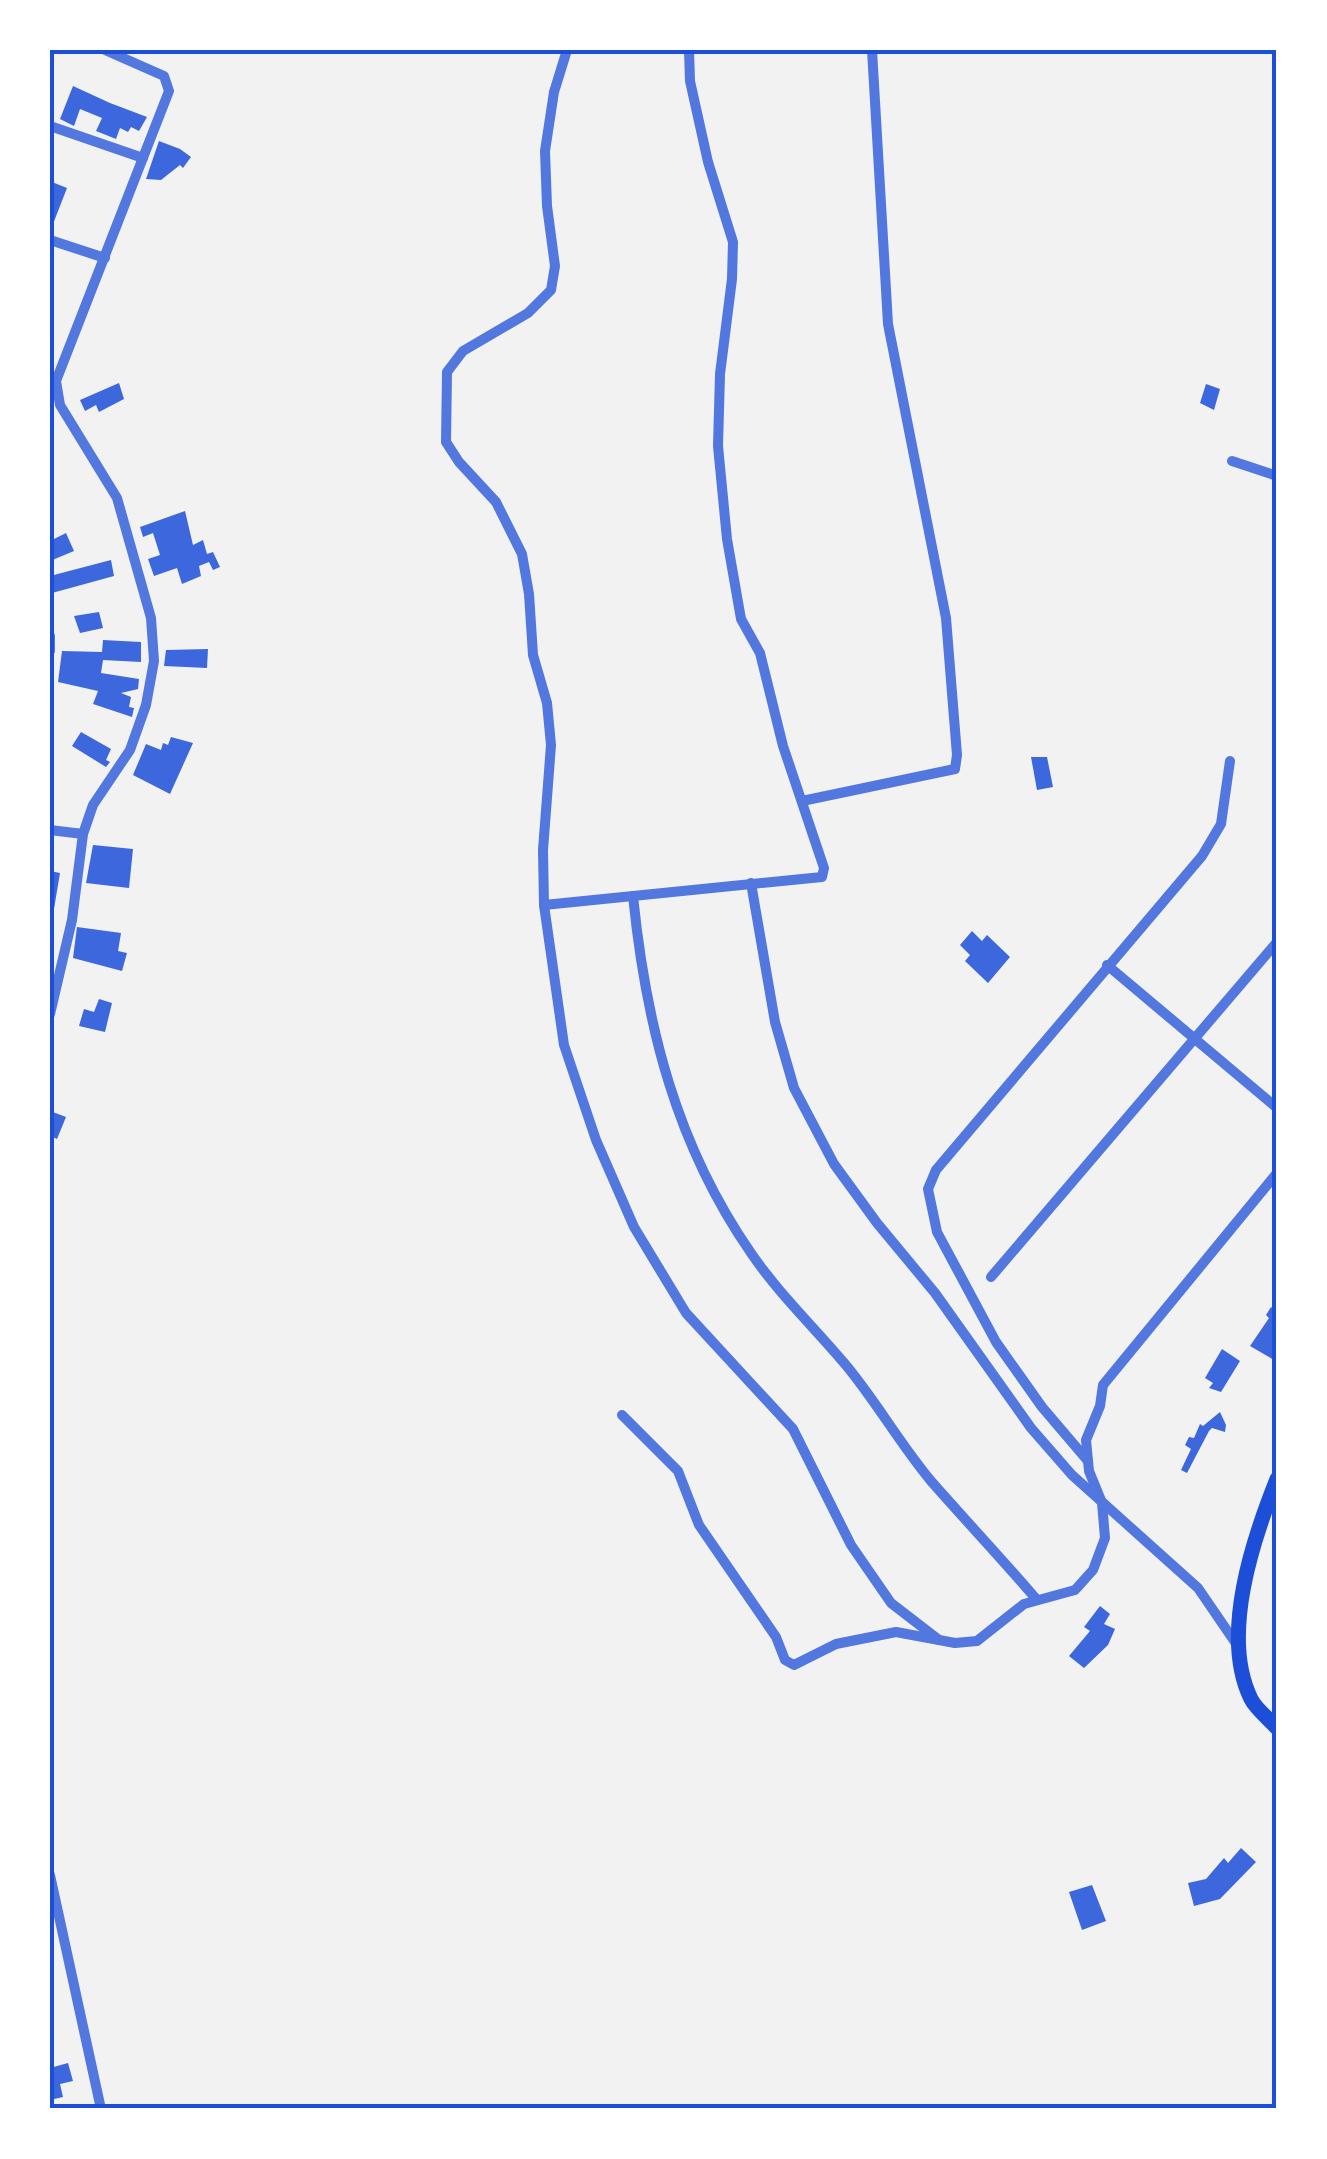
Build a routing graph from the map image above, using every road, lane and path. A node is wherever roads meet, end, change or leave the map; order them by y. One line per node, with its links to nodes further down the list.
1 (105, 50): 6 (street)
2 (567, 50): 19 (street)
3 (688, 50): 14 (street)
4 (872, 50): 14 (street)
5 (50, 126): 6 (street)
6 (143, 158): 8 (street)
7 (50, 240): 8 (street)
8 (104, 258): 16 (street)
9 (1232, 461): 10 (street)
10 (1277, 476)
11 (50, 636): 12 (street)
12 (50, 650)
13 (1230, 761): 21 (street)
14 (802, 802): 17 (street)
15 (50, 830): 16 (street)
16 (83, 834): 22 (street)
17 (752, 884): 18 (street); 30 (street)
18 (633, 896): 19 (street); 31 (street)
19 (544, 904): 32 (street)
20 (1277, 942): 23 (street)
21 (1107, 966): 23 (street); 28 (street)
22 (50, 1014)
23 (1195, 1038): 24 (street); 26 (street)
24 (1277, 1108)
25 (1277, 1174): 28 (street)
26 (991, 1276)
27 (622, 1416): 32 (street)
28 (1088, 1462): 30 (street)
29 (1277, 1479): 33 (main road)
30 (1102, 1504): 31 (street); 33 (street)
31 (1038, 1600): 32 (street)
32 (939, 1640)
33 (1238, 1646): 34 (main road)
34 (1277, 1728)
35 (50, 1875): 36 (street)
36 (101, 2109)

